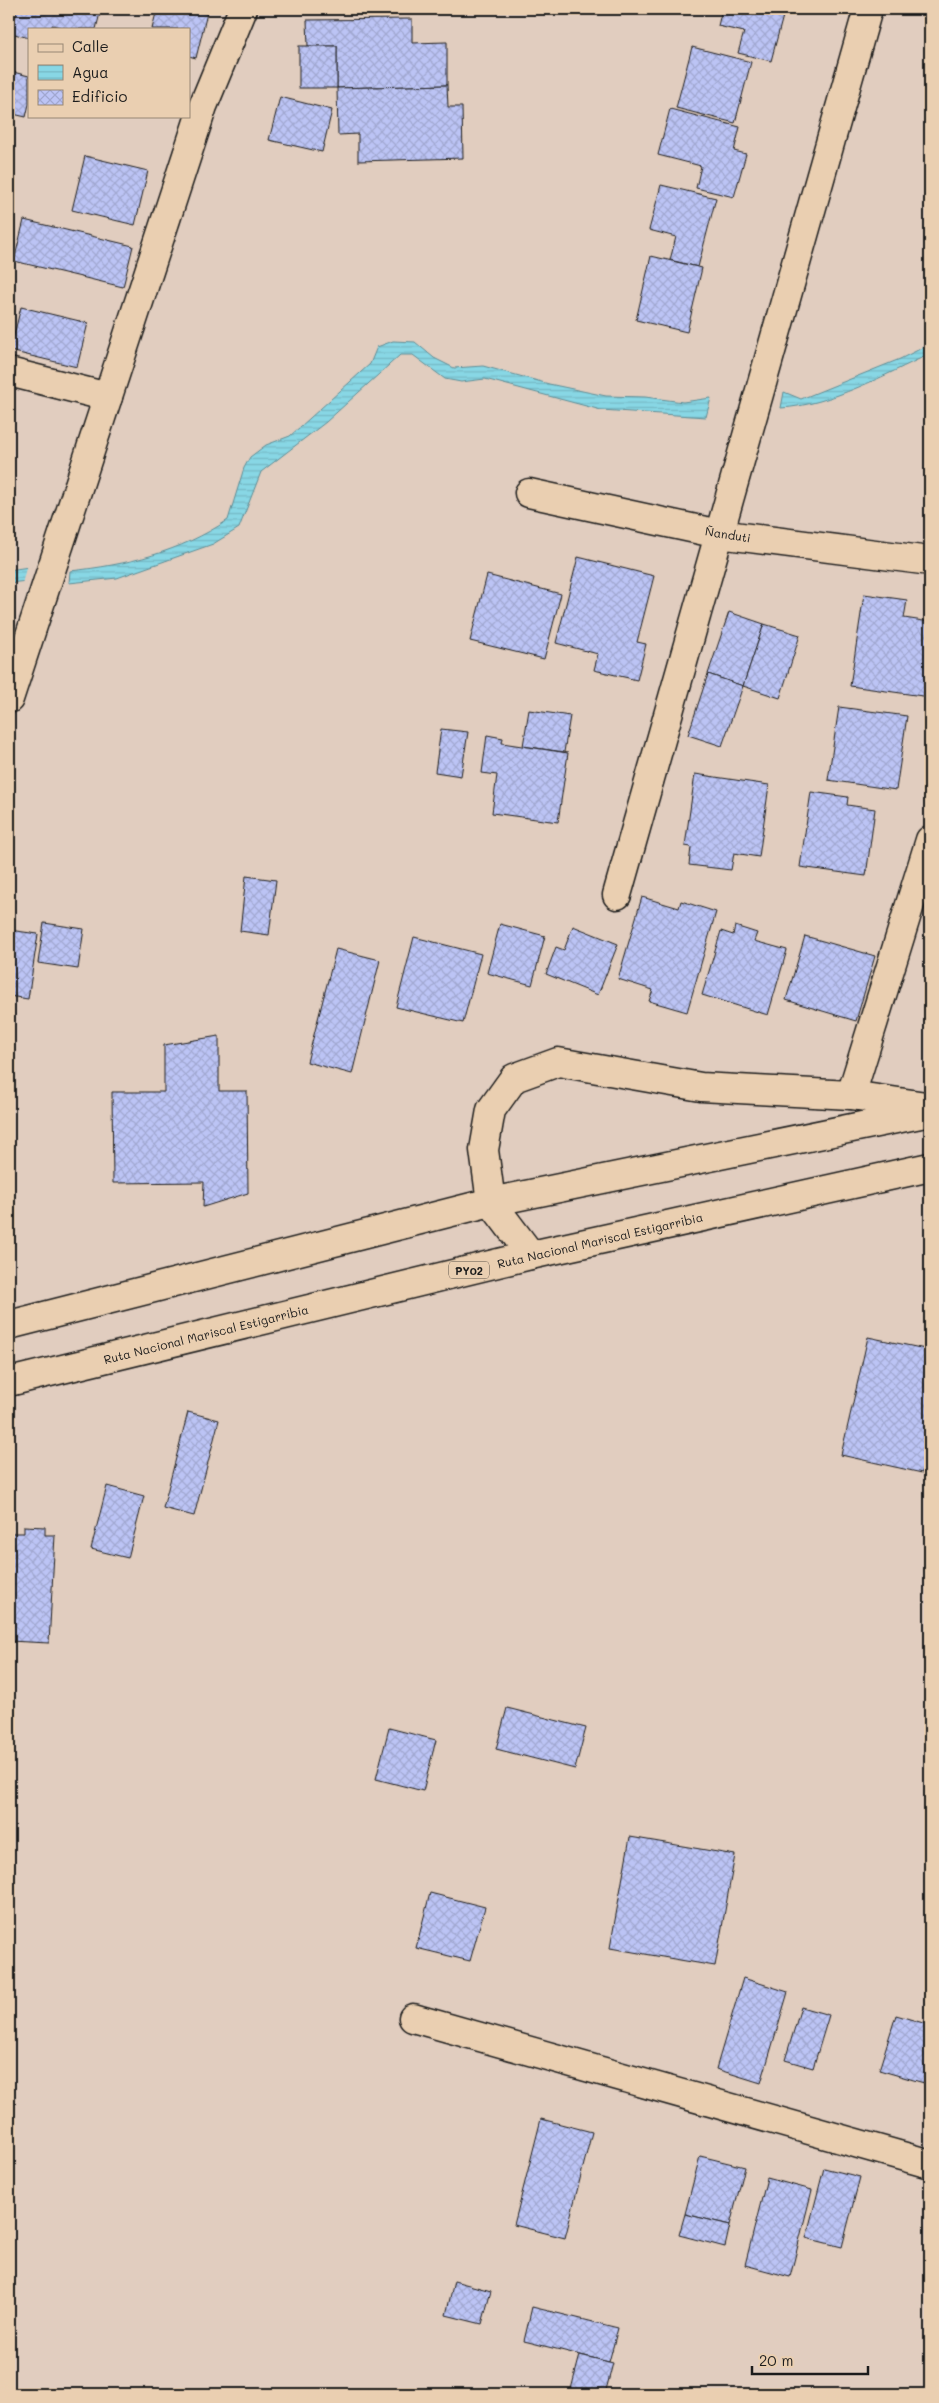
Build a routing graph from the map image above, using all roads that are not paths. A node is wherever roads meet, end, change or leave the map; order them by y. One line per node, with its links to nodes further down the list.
1 (243, 9): 4 (main road)
2 (868, 9): 6 (main road)
3 (9, 372): 4 (main road)
4 (108, 397): 8 (main road)
5 (529, 493): 6 (main road, Ñanduti)
6 (719, 534): 7 (main road, Ñanduti); 10 (main road)
7 (930, 561)
8 (9, 699)
9 (930, 840): 11 (main road)
10 (616, 895)
11 (852, 1095): 12 (main road); 15 (main road)
12 (930, 1107)
13 (930, 1112): 15 (main road)
14 (930, 1167): 16 (main road, Ruta Nacional Mariscal Estigarribia / PY02)
15 (491, 1202): 16 (main road); 17 (main road)
16 (531, 1255): 18 (main road, Ruta Nacional Mariscal Estigarribia / PY02)
17 (9, 1325)
18 (9, 1382)
19 (413, 2018): 20 (main road)
20 (930, 2164)

